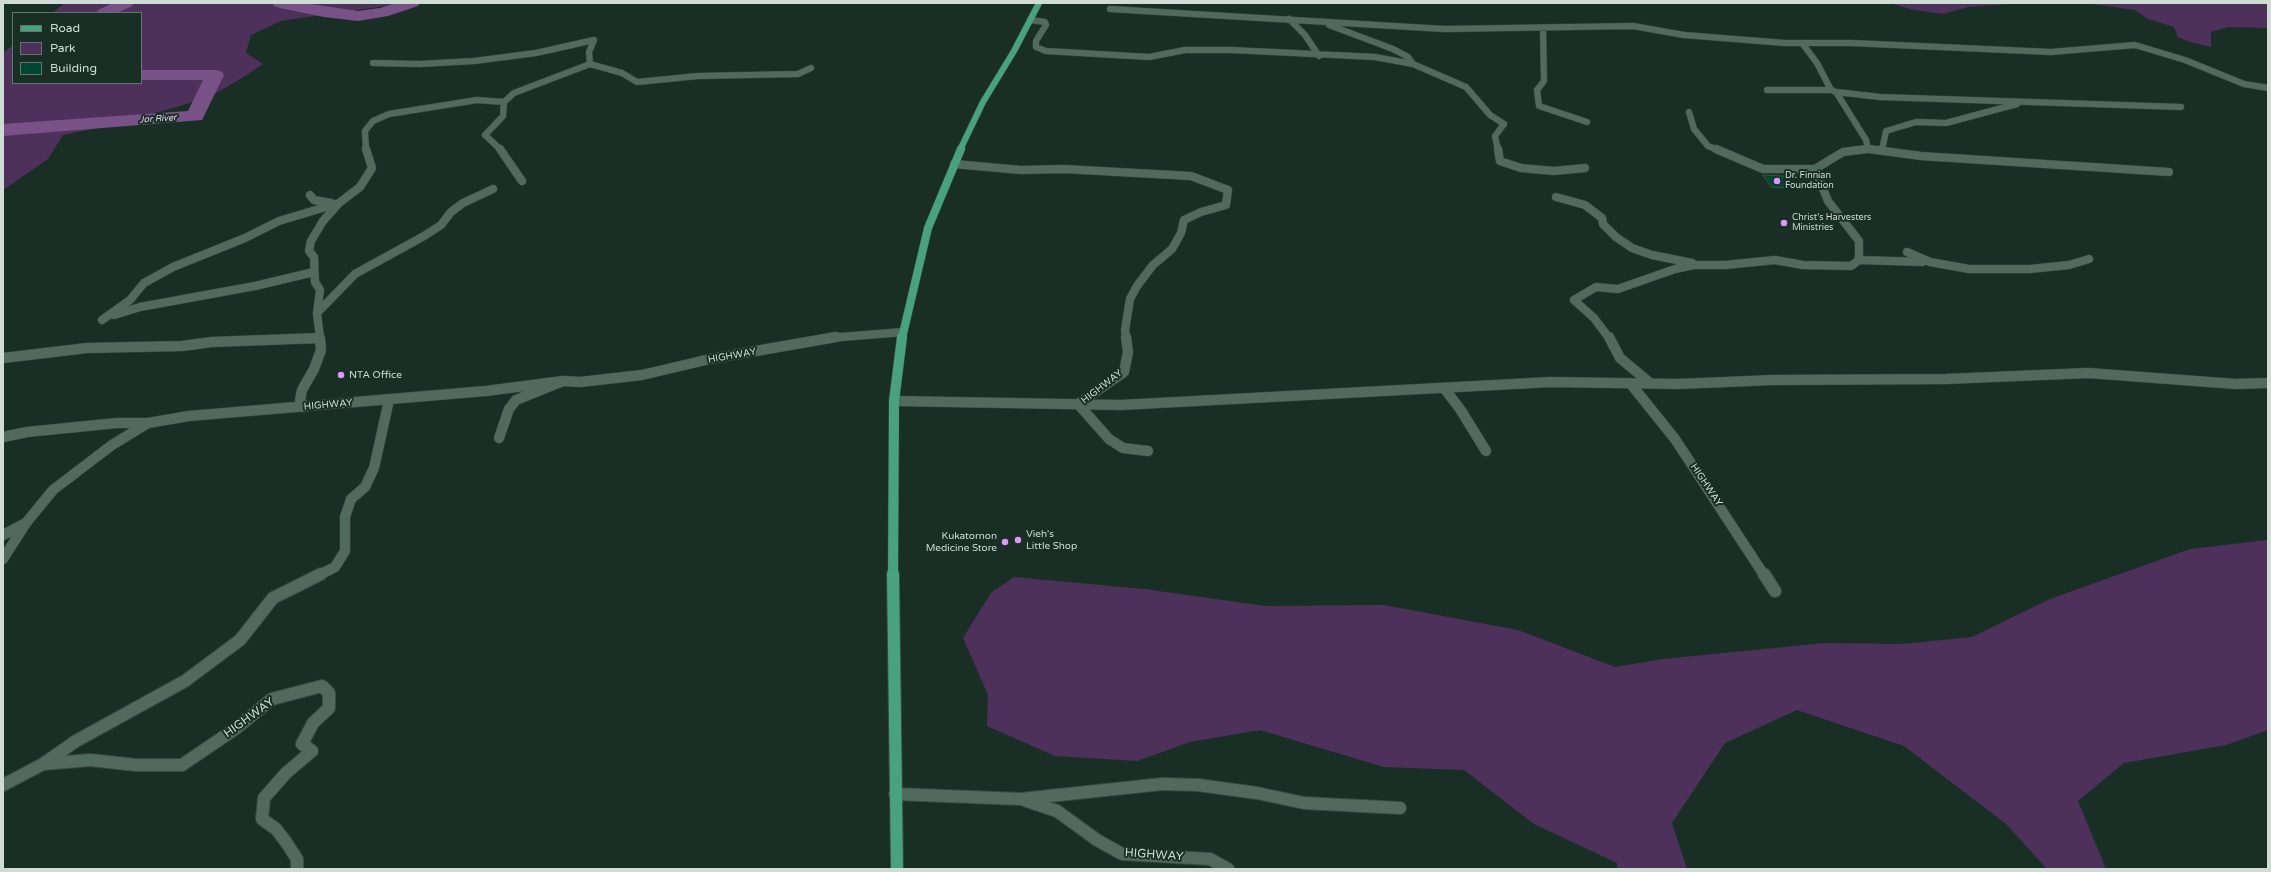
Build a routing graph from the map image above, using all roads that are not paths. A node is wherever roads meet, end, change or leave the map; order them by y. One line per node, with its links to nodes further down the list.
1 (1039, 3): 4 (main road)
2 (1110, 9): 3 (street)
3 (1289, 19): 5 (street); 8 (street)
4 (1030, 20): 8 (street); 23 (main road)
5 (1330, 20): 6 (street); 11 (street)
6 (1543, 28): 7 (street); 20 (street)
7 (1802, 43): 13 (street); 15 (street)
8 (1319, 56): 11 (street)
9 (373, 63): 10 (street)
10 (590, 64): 12 (street); 16 (street)
11 (1413, 64): 24 (street)
12 (811, 68)
13 (2268, 88)
14 (1767, 90): 15 (street)
15 (1834, 91): 17 (street); 21 (street)
16 (504, 102): 27 (street); 31 (street)
17 (2022, 102): 18 (street); 22 (street)
18 (2181, 107)
19 (1689, 112): 25 (street)
20 (1587, 122)
21 (1868, 149): 22 (street); 25 (street)
22 (1882, 152): 26 (street)
23 (954, 164): 39 (main road); 49 (street, HIGHWAY)
24 (1585, 168)
25 (1815, 169): 34 (street)
26 (2169, 172)
27 (522, 181)
28 (493, 189): 38 (street)
29 (310, 195): 31 (street)
30 (1556, 197): 36 (street)
31 (339, 203): 37 (street); 37 (street)
32 (1907, 252): 35 (street)
33 (2089, 259): 35 (street)
34 (1859, 260): 35 (street); 36 (street)
35 (1930, 262)
36 (1700, 265): 43 (street)
37 (314, 272): 38 (street)
38 (317, 313): 40 (street)
39 (903, 332): 42 (street, HIGHWAY); 48 (main road)
40 (320, 338): 41 (street); 50 (street)
41 (3, 358)
42 (563, 381): 47 (street, HIGHWAY); 53 (street, HIGHWAY)
43 (1650, 383): 44 (street); 45 (street)
44 (2268, 383)
45 (1630, 384): 46 (street); 59 (street, HIGHWAY)
46 (1444, 388): 49 (street); 55 (street)
47 (389, 400): 50 (street, HIGHWAY); 60 (street, HIGHWAY)
48 (894, 401): 49 (street); 62 (main road)
49 (1078, 404): 54 (street, HIGHWAY)
50 (304, 407): 51 (street, HIGHWAY)
51 (148, 423): 52 (street, HIGHWAY); 56 (street, HIGHWAY)
52 (3, 437)
53 (499, 438)
54 (1148, 451)
55 (1486, 451)
56 (26, 523): 57 (street, HIGHWAY); 58 (street, HIGHWAY)
57 (3, 535)
58 (3, 559)
59 (1775, 591)
60 (43, 764): 61 (street, HIGHWAY); 65 (street, HIGHWAY)
61 (3, 785)
62 (894, 794): 63 (street, HIGHWAY); 66 (main road)
63 (1021, 798): 64 (street, HIGHWAY); 67 (street, HIGHWAY)
64 (1400, 808)
65 (297, 869)
66 (897, 869)
67 (1228, 869)

